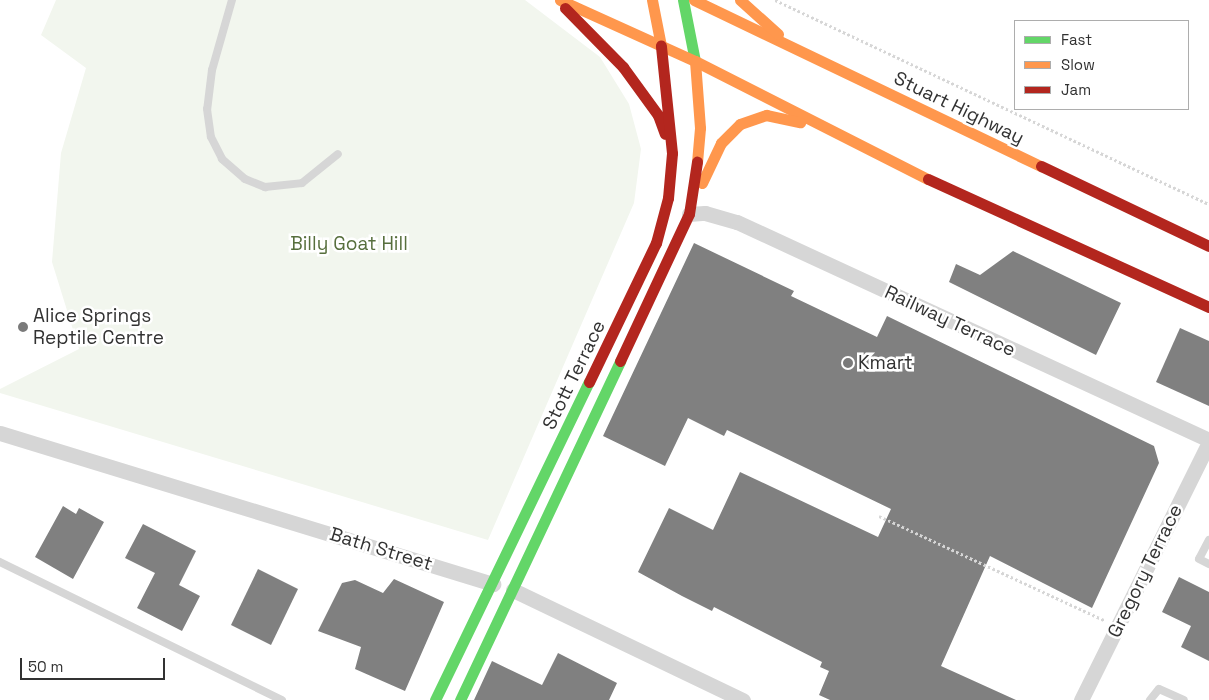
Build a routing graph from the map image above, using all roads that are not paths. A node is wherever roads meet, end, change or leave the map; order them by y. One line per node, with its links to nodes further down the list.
1 (232, 0): 13 (lane)
2 (556, 0): 12 (main road)
3 (560, 0): 8 (main road)
4 (652, 0): 8 (main road, Stott Terrace)
5 (683, 0): 10 (main road, Stott Terrace)
6 (694, 0): 9 (main road, Stuart Highway)
7 (740, 0): 9 (main road)
8 (661, 46): 10 (main road); 12 (main road, Stott Terrace)
9 (800, 50): 15 (main road, Stuart Highway)
10 (695, 61): 11 (main road); 14 (main road, Stott Terrace)
11 (841, 134): 14 (main road); 16 (main road)
12 (672, 153): 22 (main road, Stott Terrace)
13 (338, 154)
14 (689, 214): 18 (street, Railway Terrace); 23 (main road, Stott Terrace)
15 (1209, 246)
16 (1209, 307)
17 (2, 434): 22 (street, Bath Street)
18 (1209, 441): 28 (street, Gregory Terrace)
19 (1209, 540): 21 (lane)
20 (0, 562): 24 (lane)
21 (1209, 564)
22 (493, 584): 23 (main road, Bath Street); 25 (main road, Stott Terrace)
23 (513, 590): 26 (main road, Stott Terrace); 27 (street, Bath Street)
24 (282, 700)
25 (435, 700)
26 (460, 700)
27 (743, 700)
28 (1081, 700)
29 (1150, 700): 30 (lane)
30 (1184, 700)

